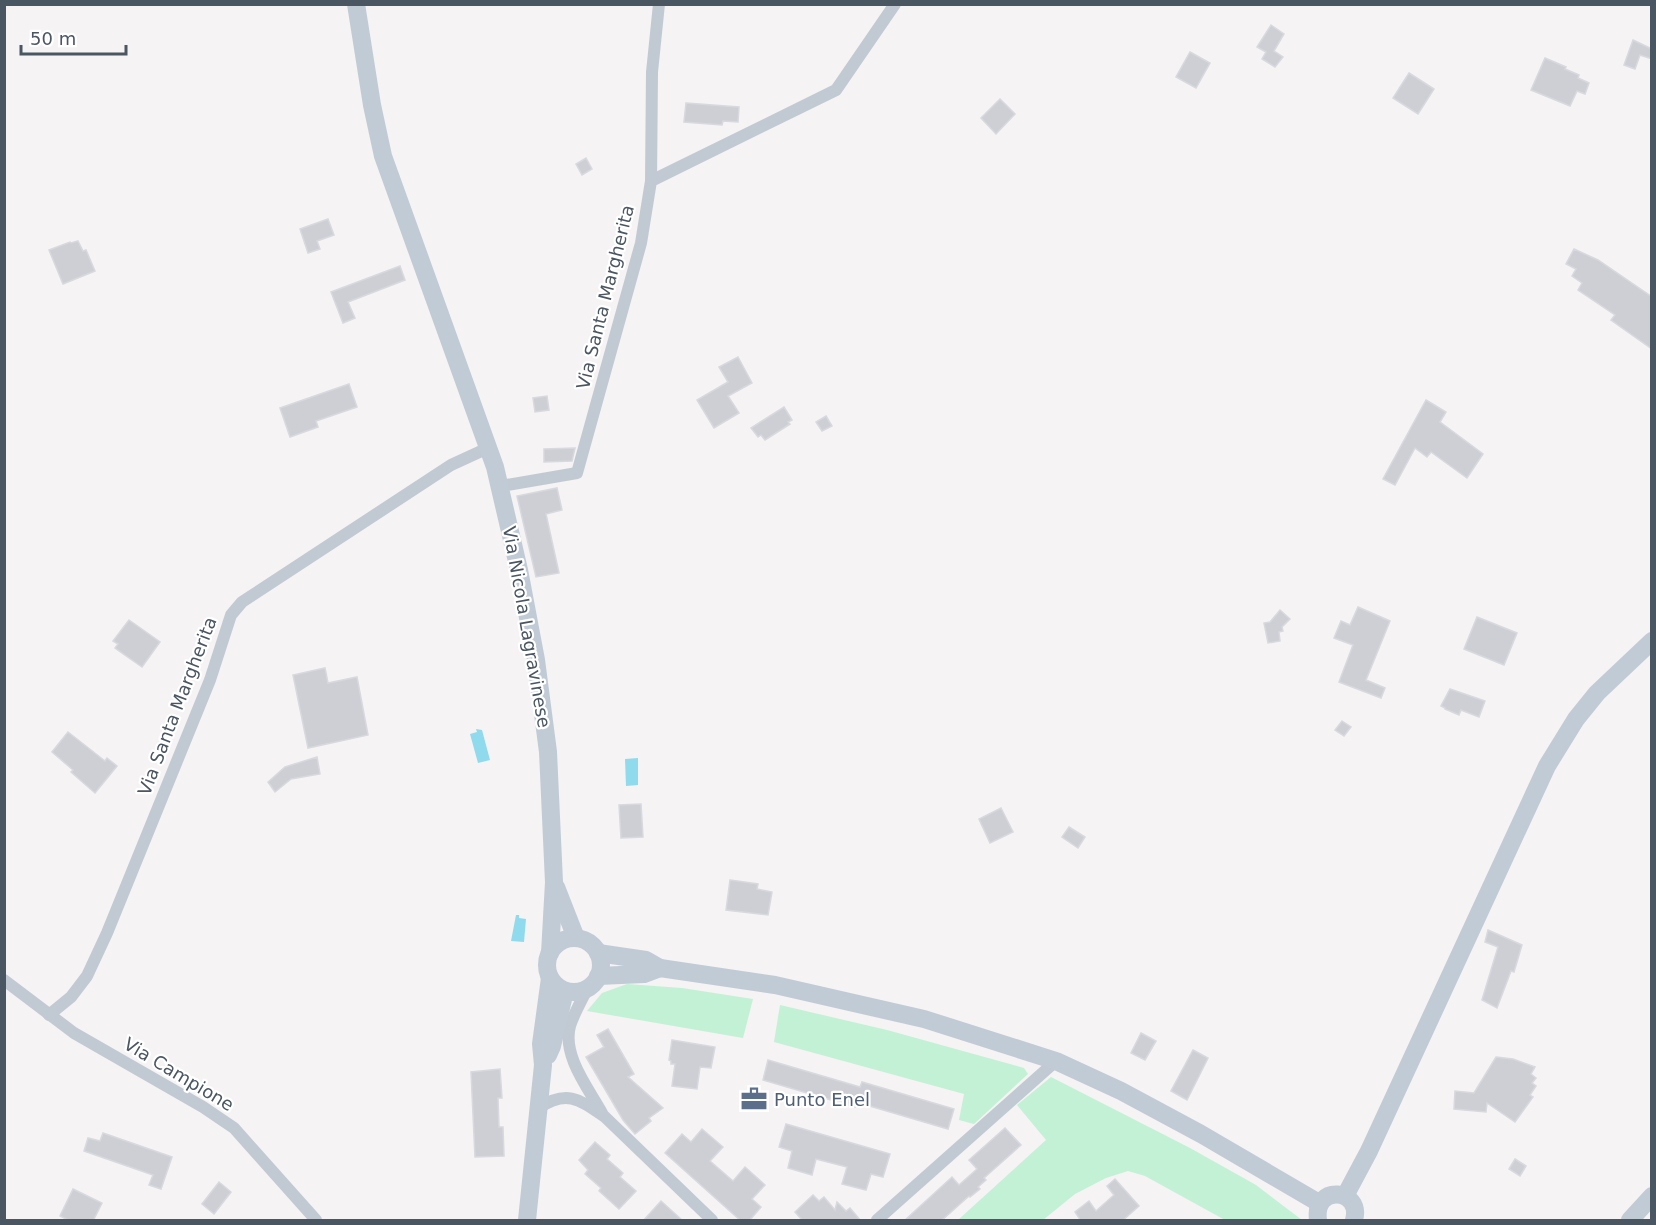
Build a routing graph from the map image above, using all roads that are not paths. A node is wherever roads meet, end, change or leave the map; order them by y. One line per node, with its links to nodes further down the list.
1 (356, 4): 5 (street, Via Nicola Lagravinese)
2 (659, 4): 4 (street)
3 (895, 4): 4 (street)
4 (651, 181): 6 (street, Via Santa Margherita)
5 (488, 448): 6 (street, Via Nicola Lagravinese); 17 (street, Via Santa Margherita)
6 (501, 486): 8 (street, Via Nicola Lagravinese)
7 (1652, 641): 22 (street)
8 (554, 882): 9 (street, Via Nicola Lagravinese); 10 (street, Via Nicola Lagravinese)
9 (576, 938): 10 (street); 11 (street)
10 (550, 953): 13 (street)
11 (598, 953): 12 (street); 15 (street)
12 (660, 968): 15 (street); 18 (street)
13 (550, 978): 16 (street); 19 (street)
14 (4, 980): 17 (street, Via Campione)
15 (593, 982): 16 (street); 21 (street)
16 (565, 991): 19 (street)
17 (49, 1015): 25 (street, Via Campione)
18 (1056, 1061): 24 (street); 28 (street)
19 (543, 1065): 20 (street)
20 (539, 1108): 21 (street); 26 (street)
21 (604, 1117): 27 (street)
22 (1345, 1196): 24 (street); 29 (street)
23 (1652, 1196): 30 (street)
24 (1319, 1212)
25 (316, 1221)
26 (527, 1221)
27 (712, 1221)
28 (877, 1221)
29 (1354, 1221)
30 (1630, 1221)

